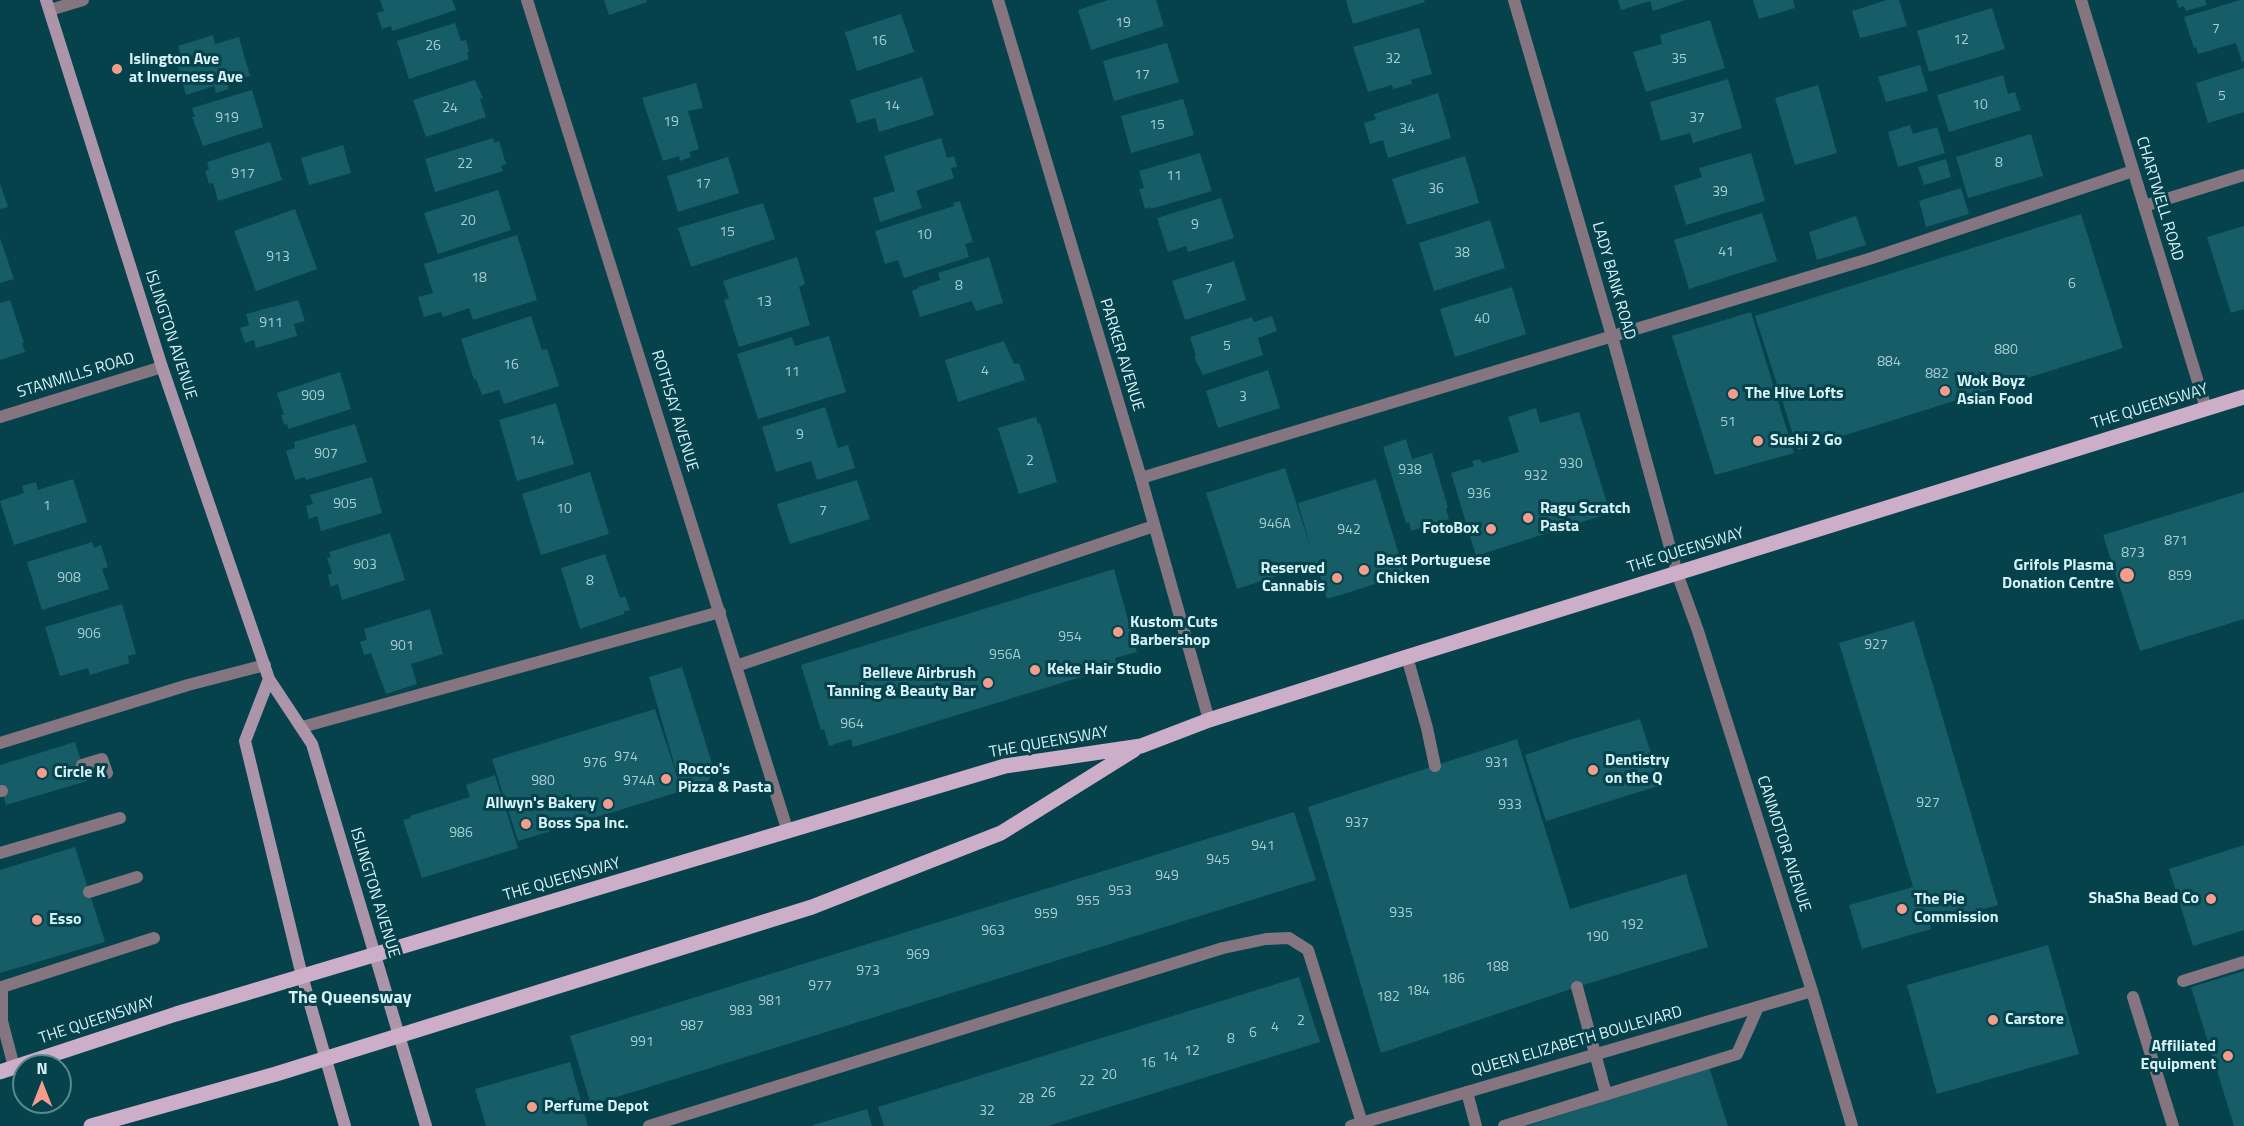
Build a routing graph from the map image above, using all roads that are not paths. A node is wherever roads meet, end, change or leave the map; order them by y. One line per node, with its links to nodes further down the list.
1 (83, 0): 6 (street)
2 (527, 0): 18 (street, ROTHSAY AVENUE)
3 (998, 0): 15 (street, PARKER AVENUE)
4 (1514, 0): 10 (street, LADY BANK ROAD)
5 (2081, 0): 7 (street, CHARTWELL ROAD)
6 (48, 5): 11 (main road, ISLINGTON AVENUE)
7 (2133, 171): 9 (street, CHARTWELL ROAD); 10 (street)
8 (2244, 175): 9 (street)
9 (2144, 206): 13 (street, CHARTWELL ROAD)
10 (1612, 336): 15 (street); 17 (street, LADY BANK ROAD)
11 (162, 367): 14 (street, STANMILLS ROAD); 20 (main road, ISLINGTON AVENUE)
12 (2244, 397): 13 (main road, THE QUEENSWAY)
13 (2206, 408): 17 (main road, THE QUEENSWAY)
14 (0, 417)
15 (1141, 478): 16 (street, PARKER AVENUE)
16 (1155, 526): 21 (street); 23 (street, PARKER AVENUE)
17 (1677, 573): 19 (main road, THE QUEENSWAY); 42 (street, CANMOTOR AVENUE)
18 (720, 612): 21 (street, ROTHSAY AVENUE); 24 (street)
19 (1407, 657): 23 (main road, THE QUEENSWAY); 28 (street)
20 (265, 665): 22 (main road, ISLINGTON AVENUE); 25 (street)
21 (736, 666): 31 (street, ROTHSAY AVENUE)
22 (269, 679): 24 (main road, ISLINGTON AVENUE); 38 (main road)
23 (1209, 720): 26 (main road, THE QUEENSWAY)
24 (302, 727): 36 (main road, ISLINGTON AVENUE)
25 (0, 743)
26 (1141, 746): 31 (main road, THE QUEENSWAY); 45 (main road, THE QUEENSWAY)
27 (82, 765): 29 (street)
28 (1435, 766)
29 (107, 773)
30 (120, 818): 32 (street)
31 (788, 832): 36 (main road, THE QUEENSWAY)
32 (1, 848)
33 (137, 877): 34 (street)
34 (89, 892)
35 (154, 938): 40 (street)
36 (376, 954): 38 (main road, THE QUEENSWAY); 45 (main road, ISLINGTON AVENUE)
37 (2244, 962): 39 (street)
38 (302, 976): 47 (main road); 48 (main road, THE QUEENSWAY)
39 (2184, 981)
40 (1, 984): 48 (street)
41 (1577, 987): 46 (street)
42 (1812, 991): 44 (street, QUEEN ELIZABETH BOULEVARD); 58 (street, CANMOTOR AVENUE)
43 (2133, 998): 59 (street)
44 (1758, 1007): 46 (street, QUEEN ELIZABETH BOULEVARD); 50 (street)
45 (398, 1035): 47 (main road, THE QUEENSWAY); 54 (main road, ISLINGTON AVENUE)
46 (1595, 1054): 49 (street, QUEEN ELIZABETH BOULEVARD); 50 (street)
47 (325, 1057): 52 (main road, THE QUEENSWAY); 53 (main road)
48 (7, 1069)
49 (1467, 1092): 51 (street, QUEEN ELIZABETH BOULEVARD); 56 (street)
50 (1606, 1094): 57 (street)
51 (1359, 1125): 55 (street)
52 (92, 1126)
53 (345, 1126)
54 (426, 1126)
55 (649, 1126)
56 (1476, 1126)
57 (1504, 1126)
58 (1851, 1126)
59 (2173, 1126)

